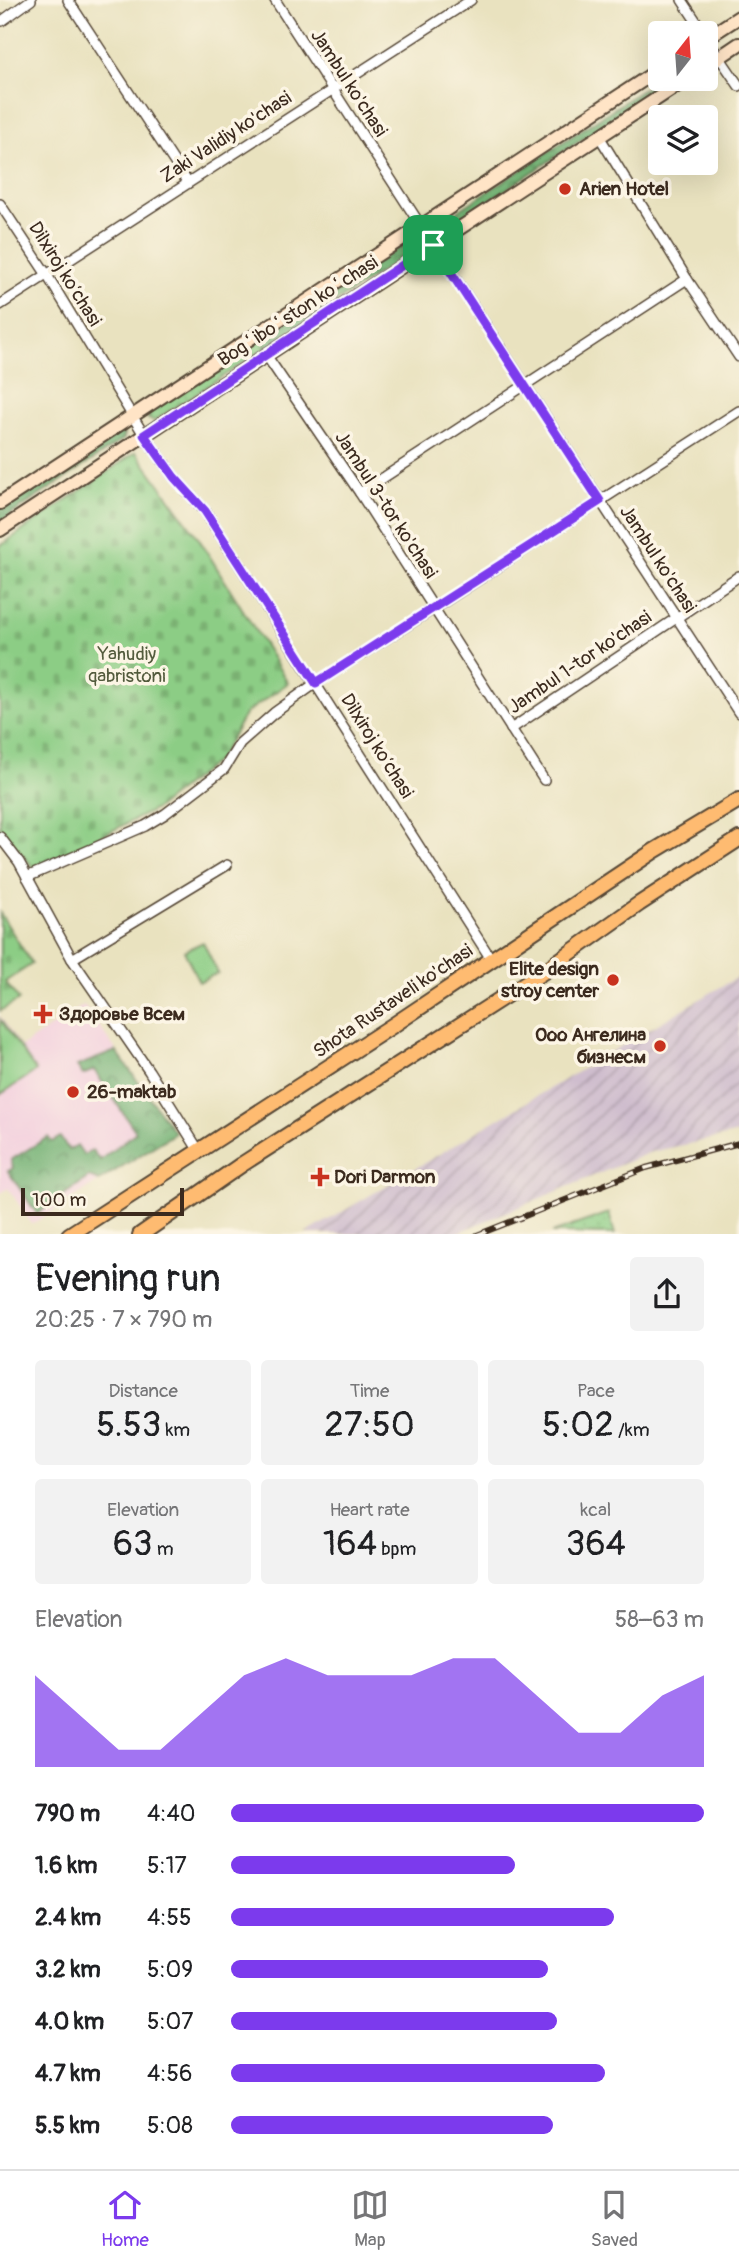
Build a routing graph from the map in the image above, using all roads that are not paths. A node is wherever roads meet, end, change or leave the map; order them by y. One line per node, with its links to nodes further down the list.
1 (31, 0): 7 (street)
2 (68, 0): 18 (street)
3 (275, 0): 15 (street, Jambul ko'chasi)
4 (682, 0): 8 (street)
5 (467, 1): 15 (street, Zaki Validiy ko'chasi)
6 (739, 17): 9 (street)
7 (2, 20)
8 (695, 21)
9 (718, 29)
10 (739, 44): 12 (street)
11 (718, 54): 12 (street)
12 (720, 57): 14 (street)
13 (648, 77): 20 (street, Bogʻiboʻston koʻchasi)
14 (739, 86)
15 (332, 89): 18 (street, Zaki Validiy ko'chasi); 20 (street, Jambul ko'chasi)
16 (668, 91): 17 (street, Bogʻiboʻston koʻchasi)
17 (599, 136): 21 (street, Bogʻiboʻston koʻchasi); 23 (street)
18 (188, 183): 22 (street, Zaki Validiy ko'chasi)
19 (0, 204): 22 (street, Dilxiroj ko‘chasi)
20 (421, 226): 21 (street, Jambul ko'chasi); 29 (street, Bogʻiboʻston koʻchasi)
21 (433, 245): 25 (street, Bogʻiboʻston koʻchasi); 27 (street, Jambul ko'chasi)
22 (47, 275): 24 (street, Zaki Validiy ko'chasi); 29 (street, Dilxiroj ko‘chasi)
23 (687, 279): 26 (street); 27 (street)
24 (0, 305)
25 (266, 355): 30 (street, Bogʻiboʻston koʻchasi); 31 (street, Jambul 3-tor ko'chasi)
26 (739, 357)
27 (525, 386): 31 (street); 32 (street, Jambul ko'chasi)
28 (739, 411): 32 (street)
29 (132, 416): 30 (street, Dilxiroj ko‘chasi); 33 (street, Bogʻiboʻston koʻchasi)
30 (144, 435): 34 (street, Bogʻiboʻston koʻchasi); 38 (street, Dilxiroj ko‘chasi)
31 (360, 494): 36 (street, Jambul 3-tor ko'chasi)
32 (600, 501): 36 (street); 37 (street, Jambul ko'chasi)
33 (0, 502)
34 (0, 530)
35 (739, 576): 37 (street, Jambul 1-tor ko'chasi)
36 (433, 609): 38 (street); 40 (street, Jambul 3-tor ko'chasi)
37 (677, 618): 39 (street, Jambul ko'chasi); 40 (street, Jambul 1-tor ko'chasi)
38 (316, 683): 46 (street); 48 (street, Dilxiroj ko‘chasi)
39 (739, 713)
40 (511, 729): 41 (street, Jambul 3-tor ko'chasi)
41 (544, 780)
42 (739, 800): 48 (main road, Shota Rustaveli ko'chasi)
43 (0, 838): 46 (street)
44 (739, 839): 51 (main road)
45 (227, 865): 47 (street)
46 (27, 877): 47 (street)
47 (72, 959): 49 (street)
48 (491, 959): 49 (main road, Shota Rustaveli ko'chasi)
49 (199, 1151): 50 (main road, Shota Rustaveli ko'chasi)
50 (69, 1234)
51 (140, 1234)

